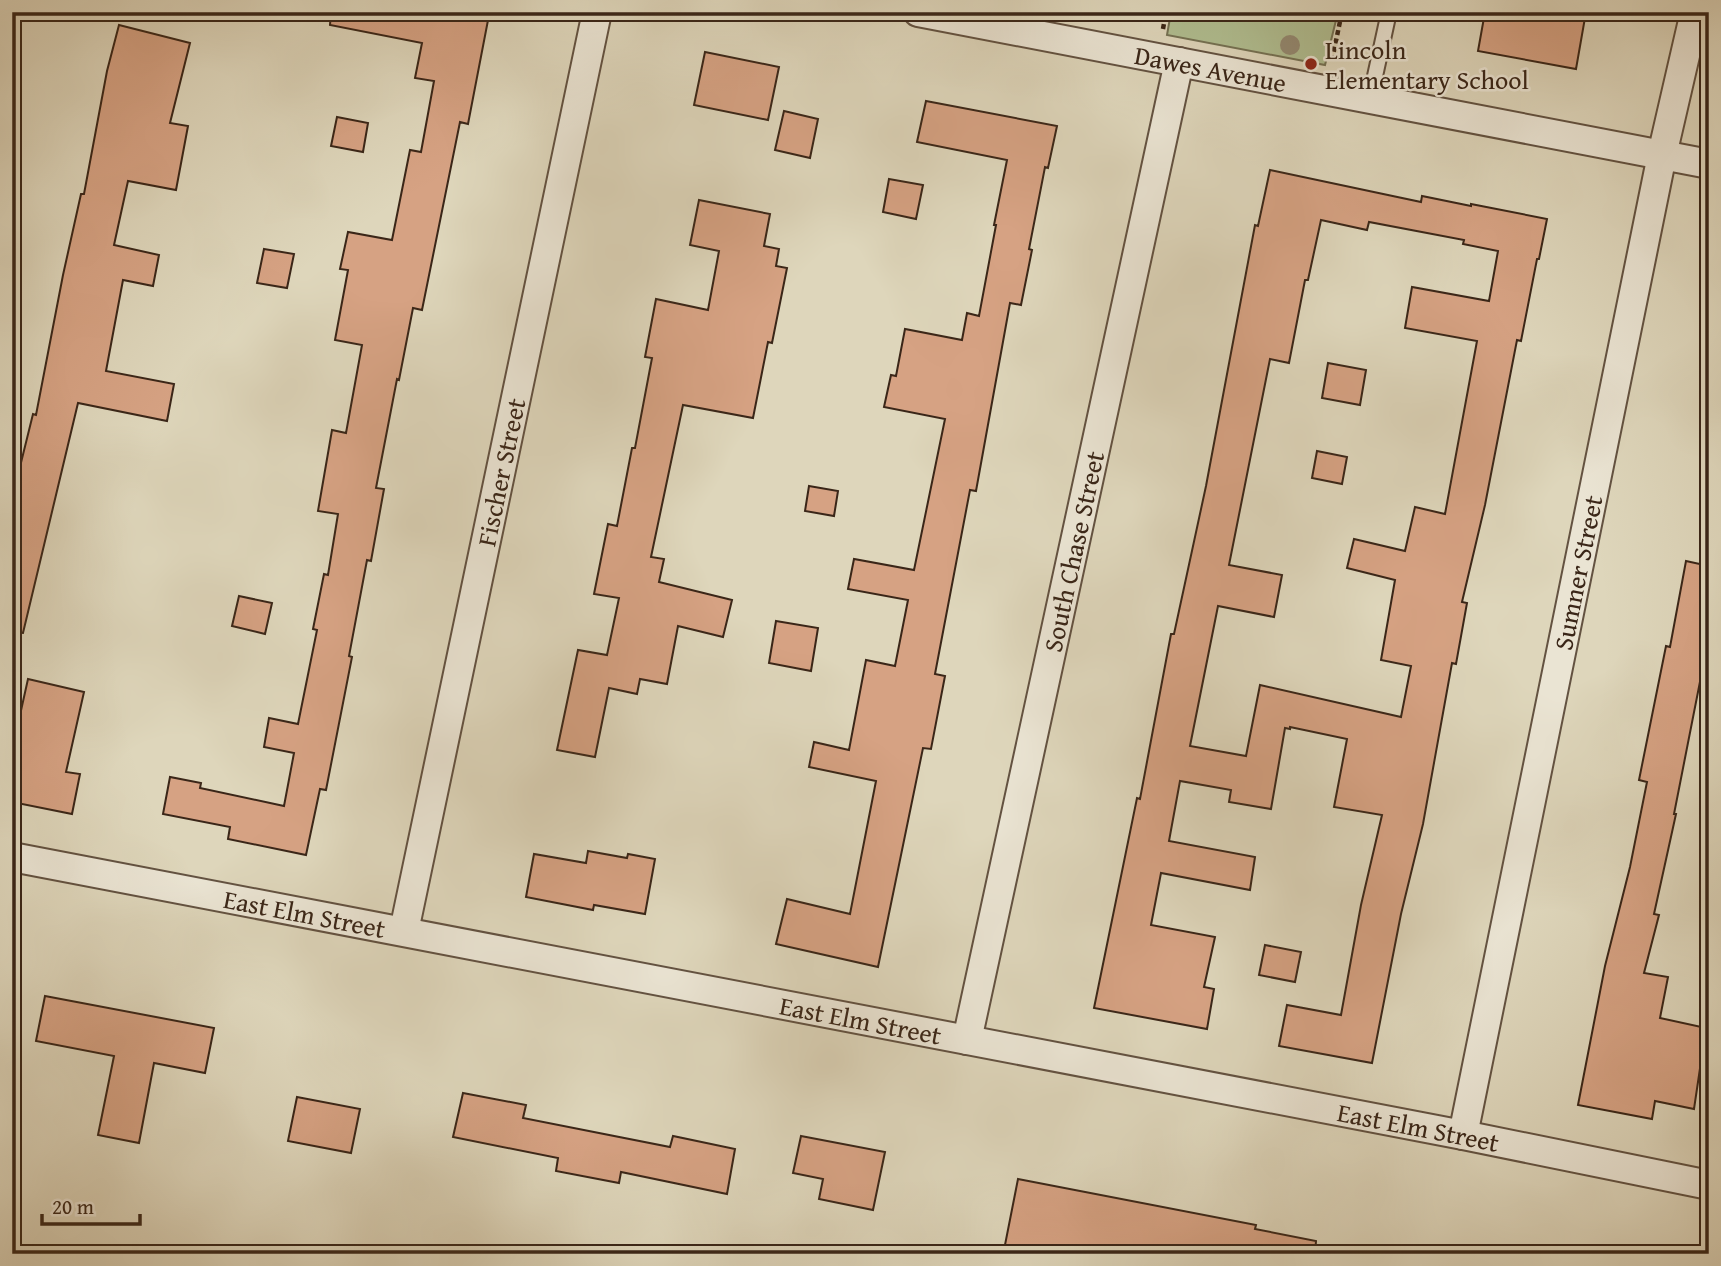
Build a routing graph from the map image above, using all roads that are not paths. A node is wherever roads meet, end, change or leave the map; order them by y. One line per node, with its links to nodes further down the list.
1 (597, 12): 10 (street, Fischer Street)
2 (918, 12): 5 (street, Dawes Avenue)
3 (1389, 12): 6 (lane)
4 (1695, 12): 7 (street, Sumner Street)
5 (1179, 62): 6 (street, Dawes Avenue); 11 (street, South Chase Street)
6 (1370, 99): 7 (street, Dawes Avenue)
7 (1662, 155): 8 (street, Dawes Avenue); 12 (street, Sumner Street)
8 (1709, 164)
9 (12, 857): 10 (street, East Elm Street)
10 (404, 931): 11 (street, East Elm Street)
11 (967, 1040): 12 (street, East Elm Street)
12 (1464, 1135): 13 (street, East Elm Street)
13 (1709, 1185)

